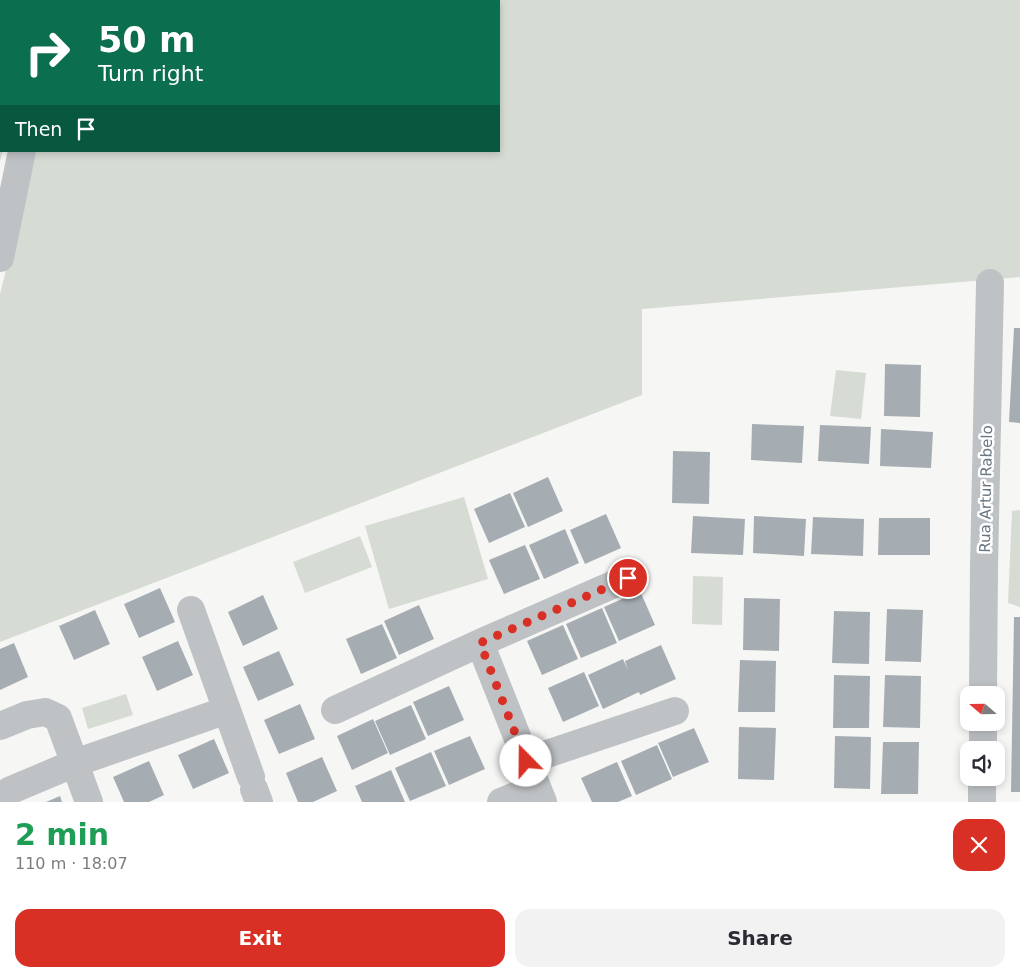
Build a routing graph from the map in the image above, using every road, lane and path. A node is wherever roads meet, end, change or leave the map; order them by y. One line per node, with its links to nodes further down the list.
1 (22, 152): 2 (street)
2 (0, 258)
3 (990, 283): 7 (street, Rua Artur Rabelo)
4 (628, 578): 6 (street)
5 (191, 610): 8 (street)
6 (480, 643): 9 (street); 12 (street)
7 (983, 686)
8 (227, 710): 13 (street); 15 (street)
9 (335, 710)
10 (675, 711): 12 (street)
11 (0, 726): 13 (street)
12 (526, 761): 17 (street)
13 (75, 763): 16 (street); 18 (street)
14 (982, 786): 20 (street)
15 (255, 790)
16 (9, 791)
17 (540, 794): 19 (street)
18 (89, 802)
19 (501, 802)
20 (982, 802)

